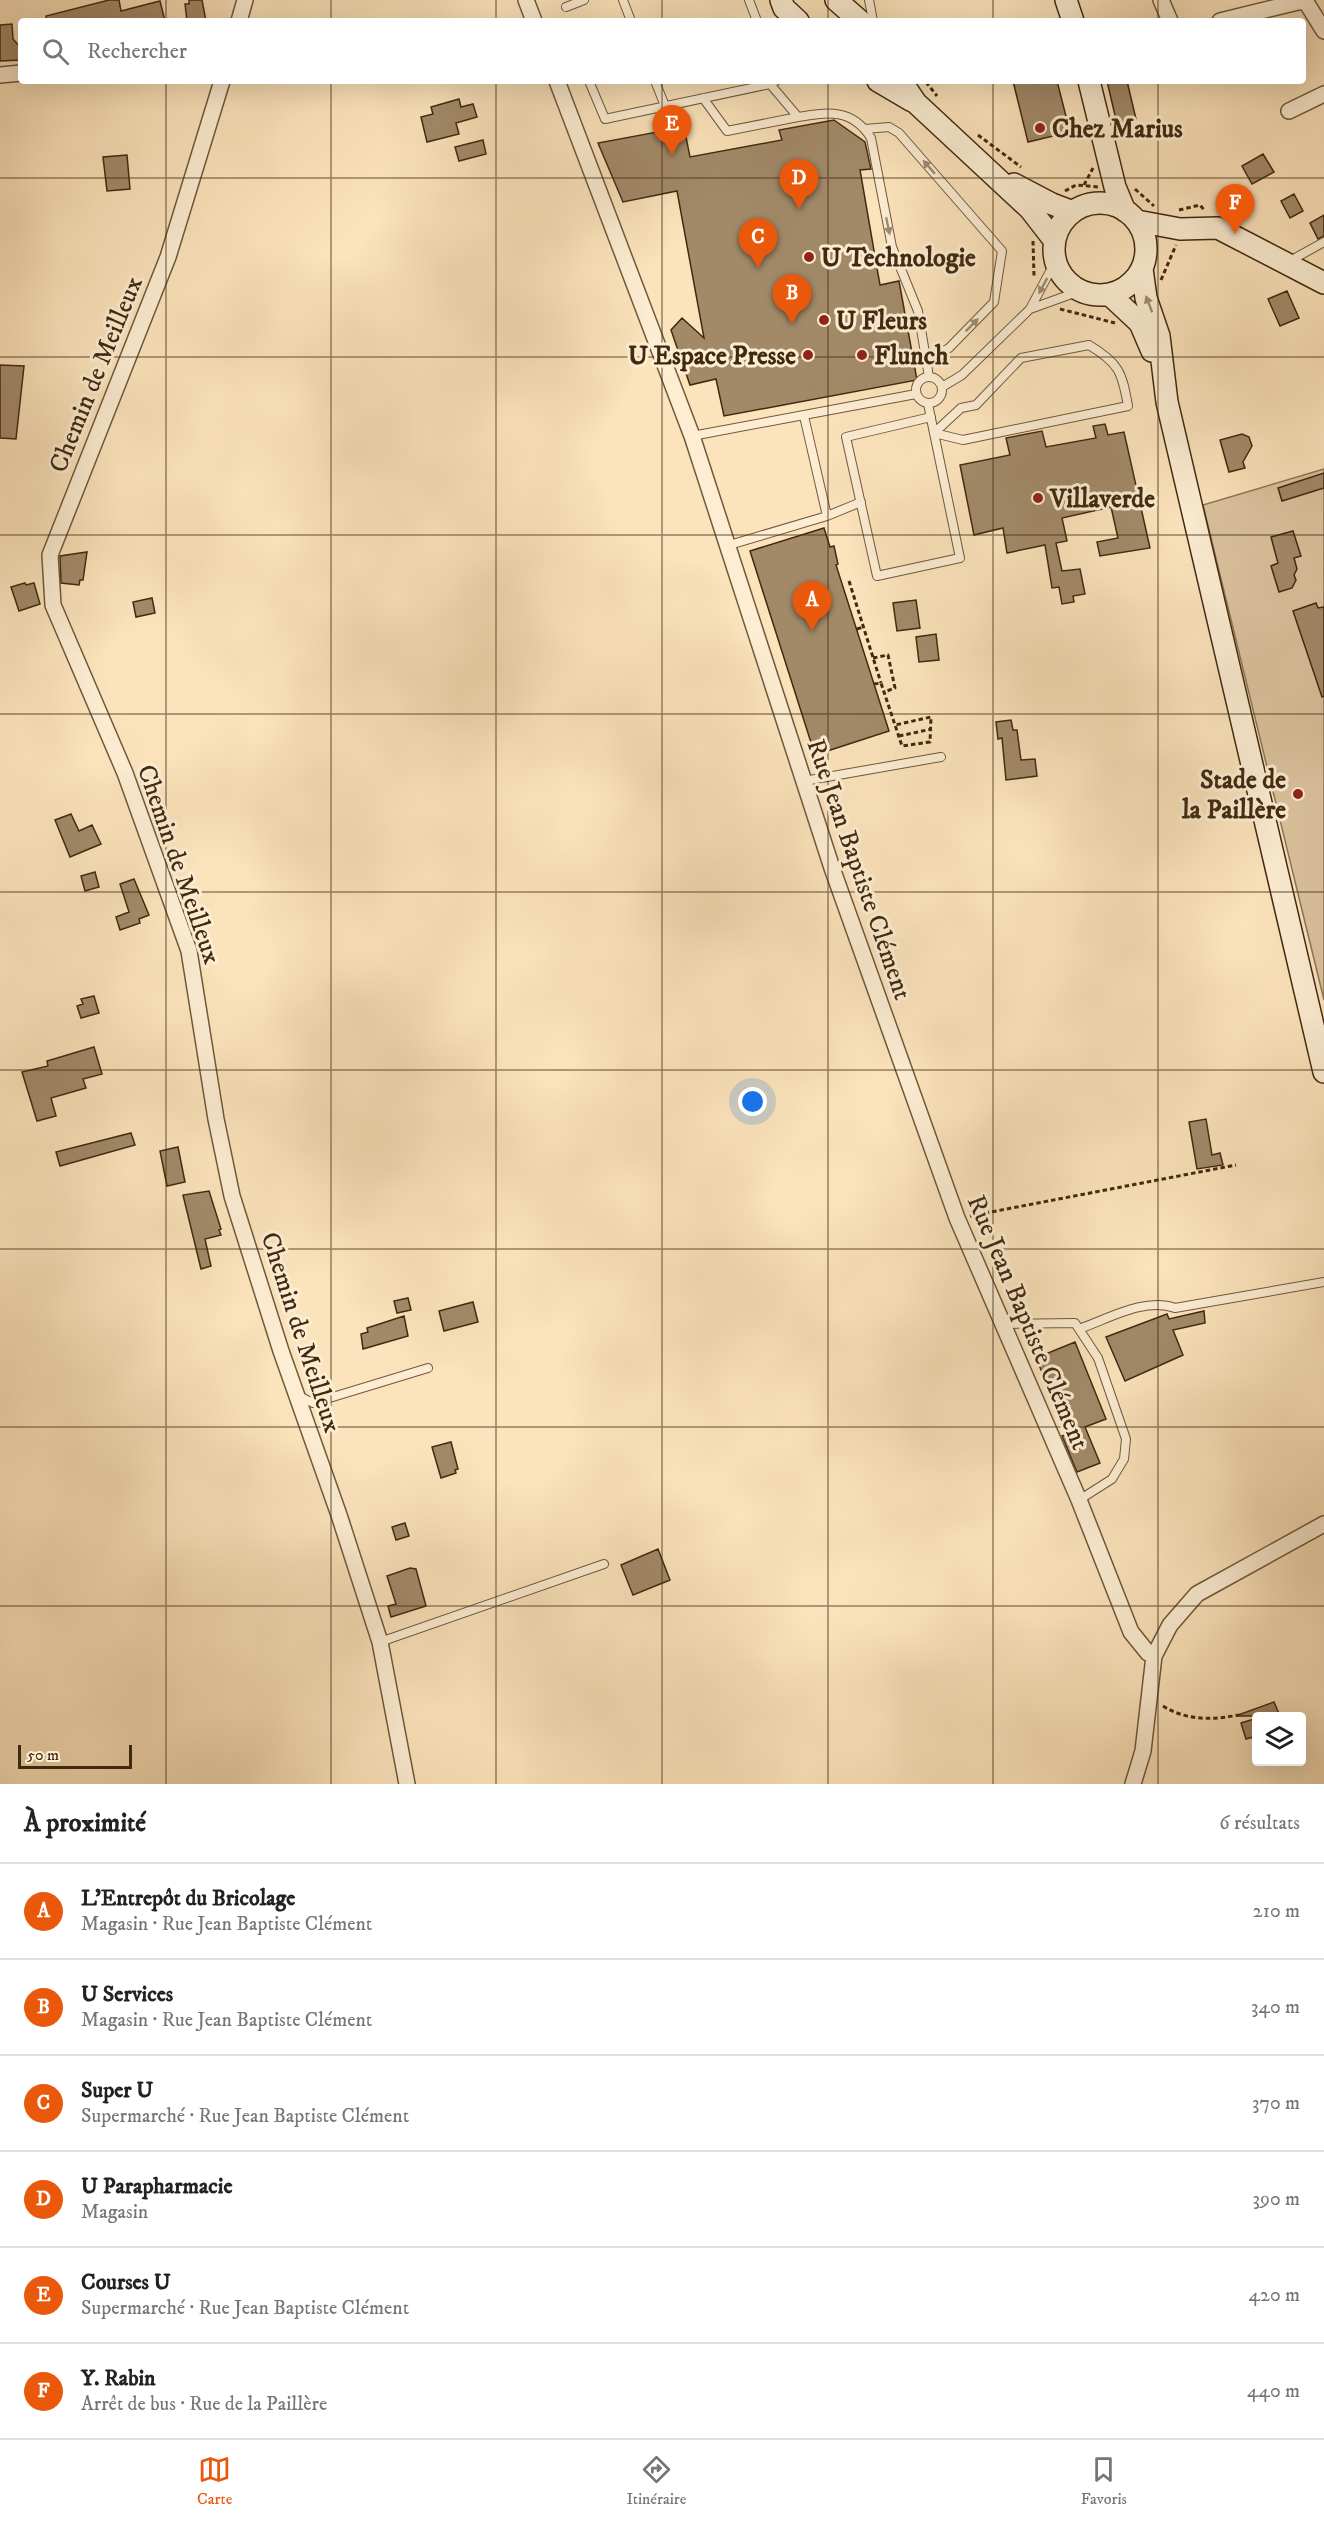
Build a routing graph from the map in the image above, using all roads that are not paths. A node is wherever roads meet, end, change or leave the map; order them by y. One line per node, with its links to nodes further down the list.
1 (245, 0): 12 (street)
2 (526, 0): 13 (street)
3 (584, 0): 11 (lane)
4 (626, 0): 14 (lane)
5 (748, 0): 15 (lane)
6 (781, 0): 16 (main road)
7 (836, 0): 17 (main road)
8 (868, 0): 18 (lane)
9 (1066, 0): 19 (main road)
10 (1161, 0): 20 (street)
11 (566, 7)
12 (240, 18)
13 (533, 18)
14 (629, 18)
15 (756, 18)
16 (795, 18)
17 (857, 18)
18 (872, 18)
19 (1072, 18)
20 (1169, 18)
21 (1232, 18): 22 (street)
22 (1324, 31)
23 (18, 73): 24 (street)
24 (0, 75)
25 (221, 84): 75 (street, Chemin de Meilleux)
26 (558, 84): 64 (street, Rue Jean Baptiste Clément)
27 (590, 84): 37 (lane)
28 (656, 84): 37 (lane)
29 (762, 84): 35 (lane)
30 (773, 84): 39 (lane)
31 (883, 84): 36 (main road)
32 (903, 84): 36 (main road)
33 (1090, 84): 41 (main road)
34 (1324, 94): 38 (street)
35 (703, 98): 37 (lane); 39 (lane)
36 (916, 103): 42 (main road)
37 (665, 106)
38 (1289, 111)
39 (798, 117): 40 (lane)
40 (865, 129): 55 (lane, one-way to 55); 55 (lane, one-way to 40)
41 (1108, 153): 43 (main road); 44 (main road)
42 (989, 171): 43 (main road); 46 (main road)
43 (1082, 200): 44 (main road); 46 (main road)
44 (1131, 216): 45 (main road); 49 (main road)
45 (1180, 229): 49 (main road); 50 (main road)
46 (1054, 240): 48 (main road)
47 (1324, 242): 50 (lane)
48 (1055, 262): 52 (main road); 54 (lane, one-way to 54)
49 (1144, 263): 53 (main road); 57 (main road, one-way to 49)
50 (1287, 263): 51 (main road)
51 (1324, 283)
52 (1080, 291): 53 (main road); 54 (lane)
53 (1110, 295): 57 (main road)
54 (1030, 309): 58 (lane)
55 (926, 362): 56 (lane)
56 (929, 377): 58 (lane); 59 (lane)
57 (1162, 379): 70 (main road)
58 (942, 387): 60 (lane)
59 (916, 394): 60 (lane); 61 (lane)
60 (928, 404): 62 (lane)
61 (804, 416): 64 (lane); 66 (lane)
62 (931, 417): 63 (lane); 65 (lane)
63 (934, 433): 63 (lane); 65 (lane)
64 (692, 436): 67 (street, Rue Jean Baptiste Clément)
65 (861, 502): 66 (lane)
66 (827, 516): 67 (lane)
67 (726, 546): 69 (street, Rue Jean Baptiste Clément)
68 (941, 757): 69 (lane)
69 (804, 781): 72 (street, Rue Jean Baptiste Clément)
70 (1324, 1072)
71 (1324, 1282): 73 (lane)
72 (1003, 1324): 73 (lane); 76 (street, Rue Jean Baptiste Clément)
73 (1079, 1329): 76 (lane)
74 (428, 1368): 75 (lane)
75 (296, 1394): 79 (street, Chemin de Meilleux)
76 (1079, 1500): 80 (street, Rue Jean Baptiste Clément)
77 (1324, 1524): 80 (street)
78 (604, 1564): 79 (lane)
79 (380, 1642): 81 (street, Chemin de Meilleux)
80 (1154, 1656): 82 (street)
81 (407, 1784)
82 (1133, 1784)

